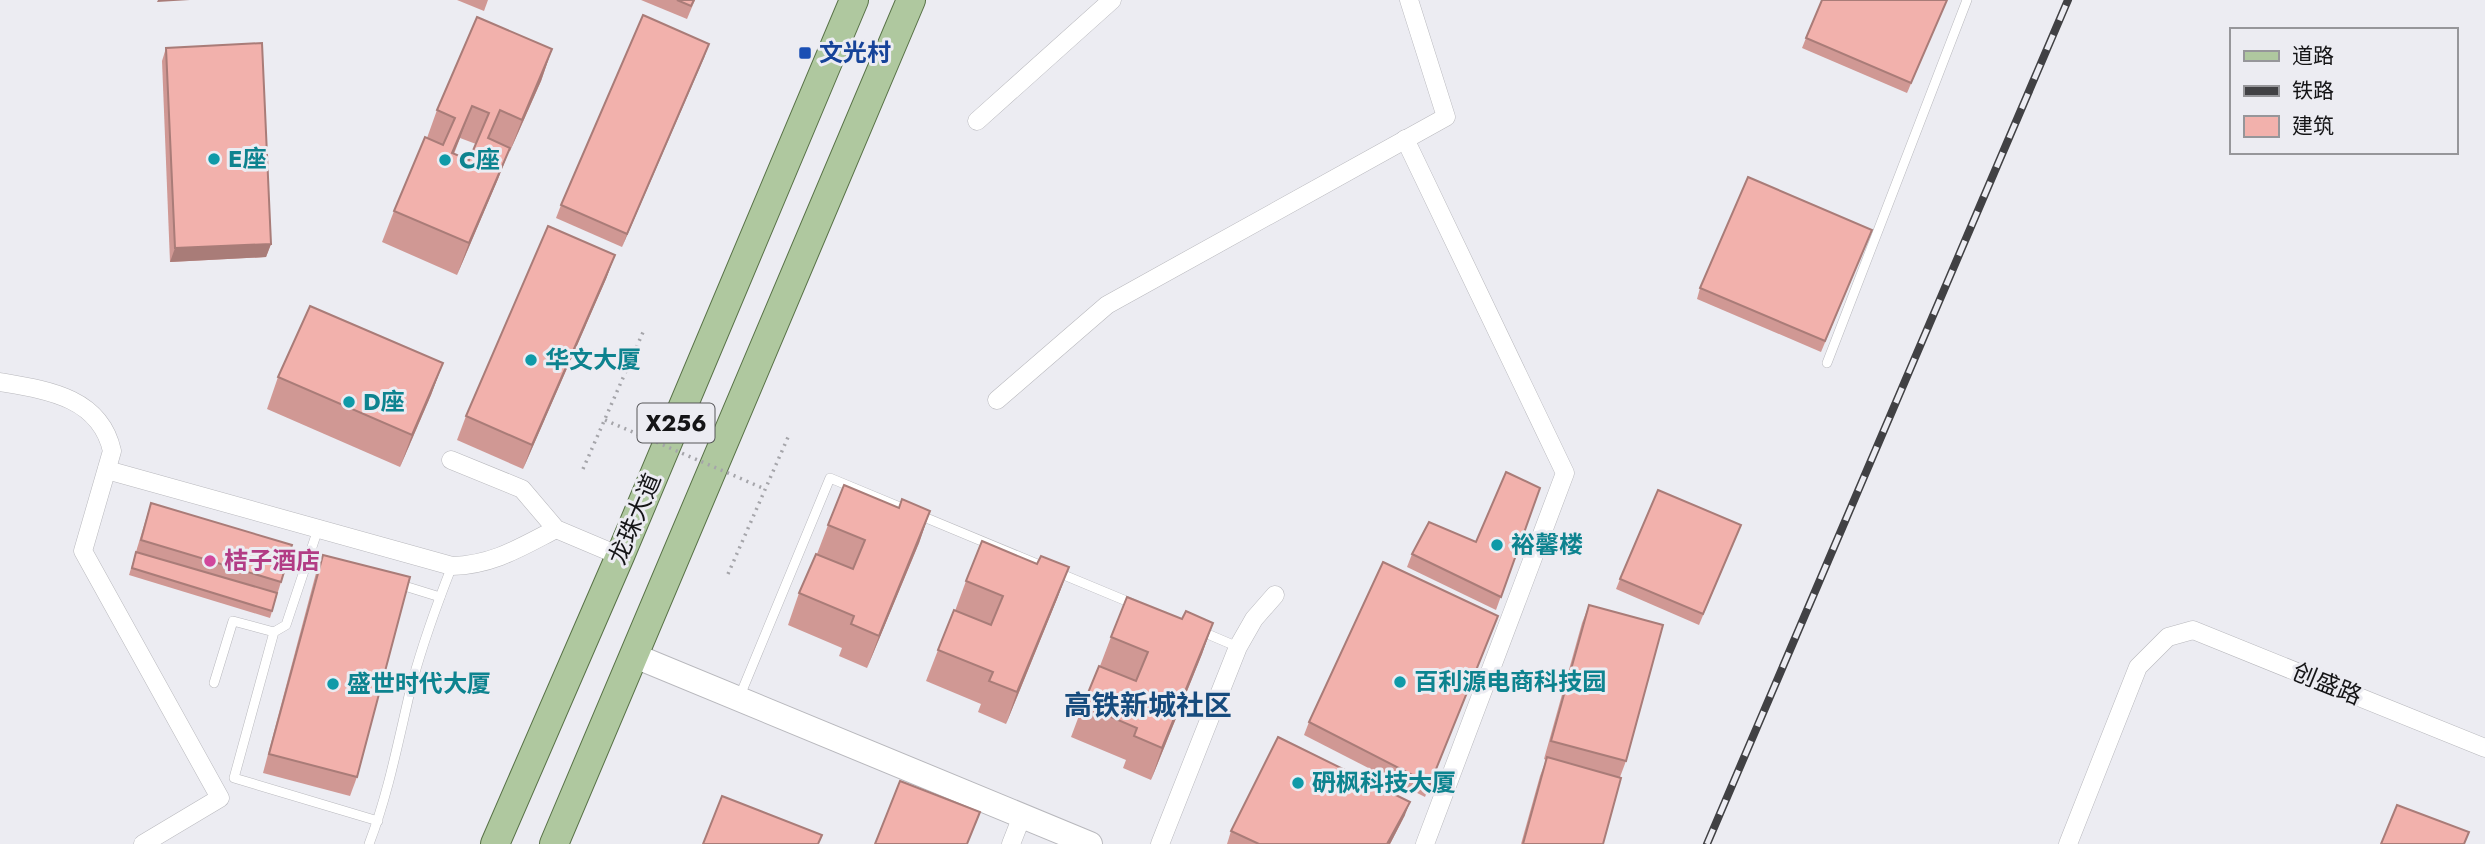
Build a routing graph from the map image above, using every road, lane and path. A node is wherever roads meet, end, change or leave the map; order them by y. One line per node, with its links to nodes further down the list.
1 (854, 0): 21 (main road, 龙珠大道 / X256)
2 (911, 0): 33 (main road, X256)
3 (1112, 0): 6 (street)
4 (1409, 0): 7 (street)
5 (1967, 0): 9 (lane)
6 (977, 121)
7 (1405, 139): 11 (street); 46 (street)
8 (644, 330): 12 (path)
9 (1827, 363)
10 (0, 382): 16 (street)
11 (997, 400)
12 (605, 419): 15 (path); 17 (path, bridge)
13 (789, 435): 17 (path)
14 (450, 460): 19 (street)
15 (583, 469)
16 (107, 470): 18 (street); 39 (street)
17 (765, 489): 25 (path)
18 (318, 528): 22 (lane); 24 (street)
19 (556, 529): 21 (street); 24 (street)
20 (271, 547): 22 (lane)
21 (620, 556): 41 (main road, 龙珠大道 / X256)
22 (308, 558): 23 (lane); 31 (lane)
23 (335, 566)
24 (452, 566): 28 (lane)
25 (728, 574)
26 (387, 581): 28 (lane)
27 (1275, 595): 32 (street)
28 (440, 597): 38 (lane)
29 (1149, 610): 35 (lane)
30 (1187, 626): 32 (lane)
31 (274, 632): 34 (lane); 38 (lane)
32 (1238, 647): 45 (street)
33 (635, 656): 35 (street); 42 (main road, X256)
34 (214, 684)
35 (738, 699): 37 (street)
36 (2485, 748): 47 (street, 创盛路)
37 (1022, 816): 43 (street); 44 (street)
38 (378, 821): 40 (lane)
39 (143, 844)
40 (369, 844)
41 (495, 844)
42 (554, 844)
43 (1011, 844)
44 (1090, 844)
45 (1160, 844)
46 (1425, 844)
47 (2068, 844)

